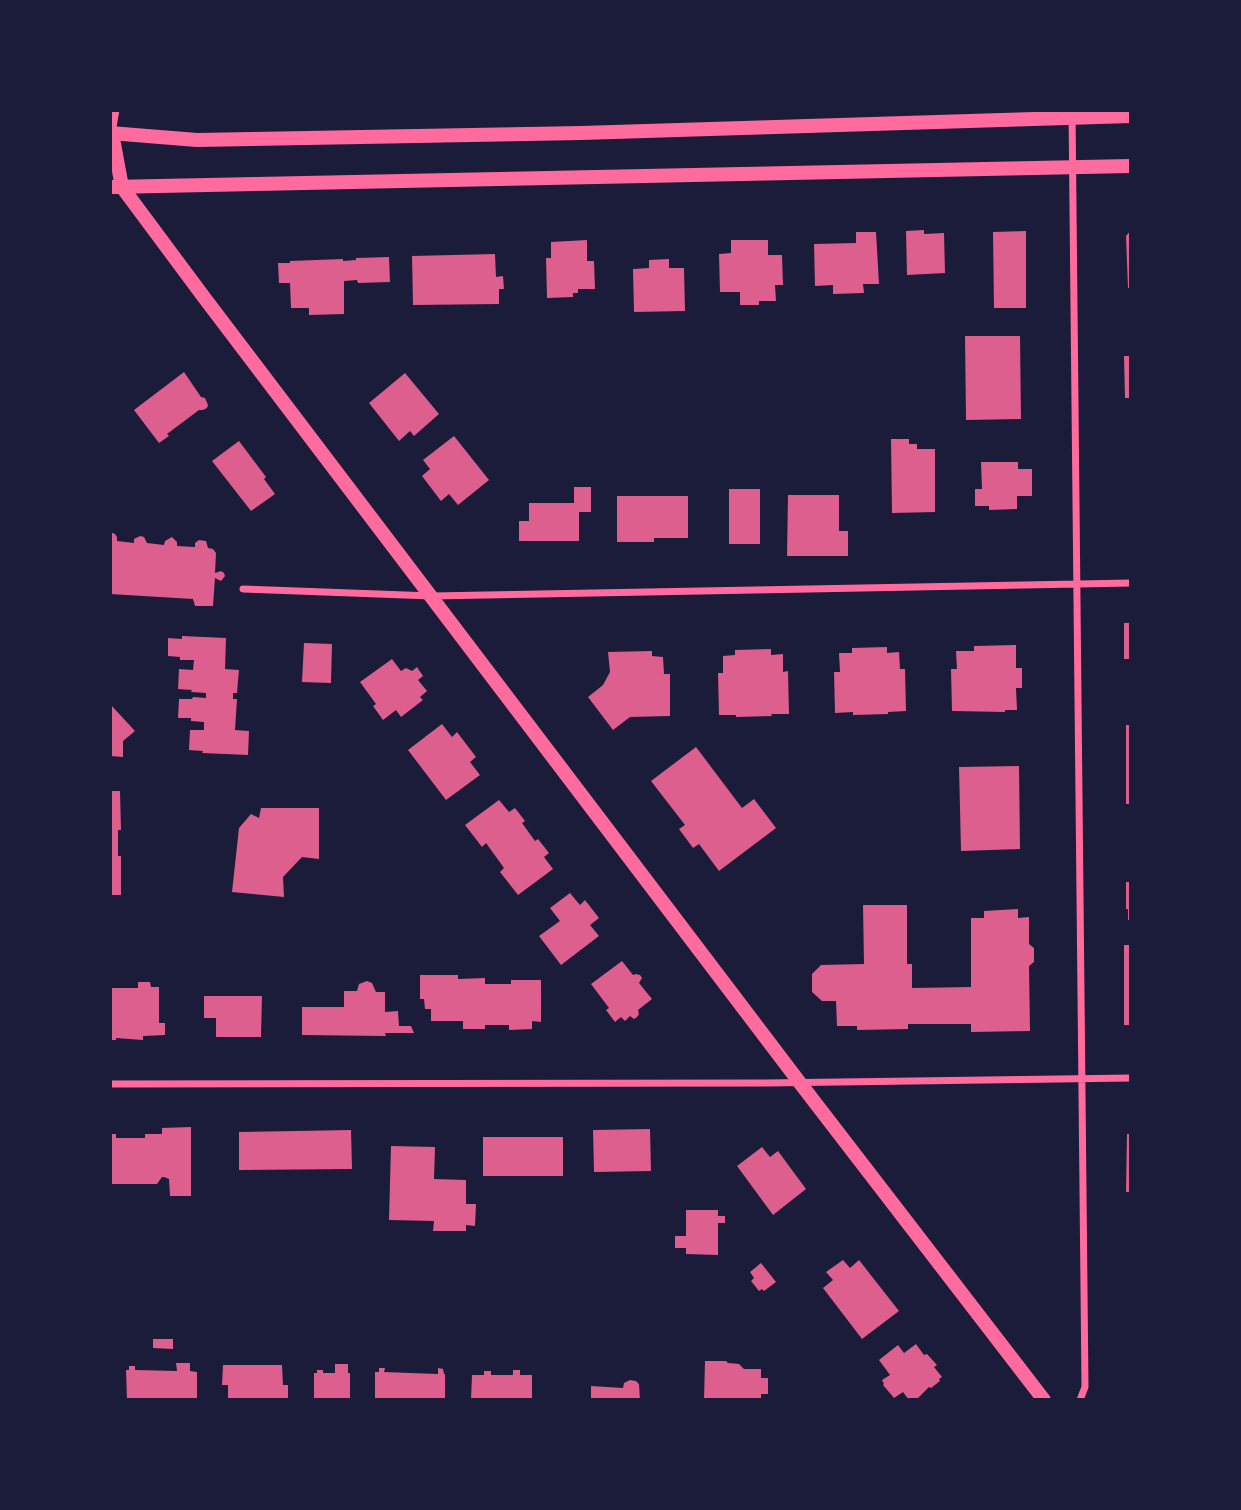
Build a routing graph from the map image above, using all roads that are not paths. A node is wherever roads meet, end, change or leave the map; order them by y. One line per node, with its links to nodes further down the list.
1 (116, 110): 4 (street)
2 (1072, 114): 3 (main road); 4 (main road); 6 (street)
3 (1131, 116)
4 (111, 133): 7 (main road)
5 (1131, 166): 6 (main road)
6 (1073, 167): 7 (main road); 9 (street)
7 (116, 187): 11 (main road)
8 (1131, 583): 9 (street)
9 (1077, 584): 11 (street); 13 (street)
10 (243, 589): 11 (street)
11 (432, 596): 14 (main road)
12 (1131, 1078): 13 (street)
13 (1080, 1079): 14 (street); 17 (street)
14 (800, 1083): 15 (street); 16 (main road)
15 (110, 1084)
16 (1044, 1400)
17 (1080, 1400)

